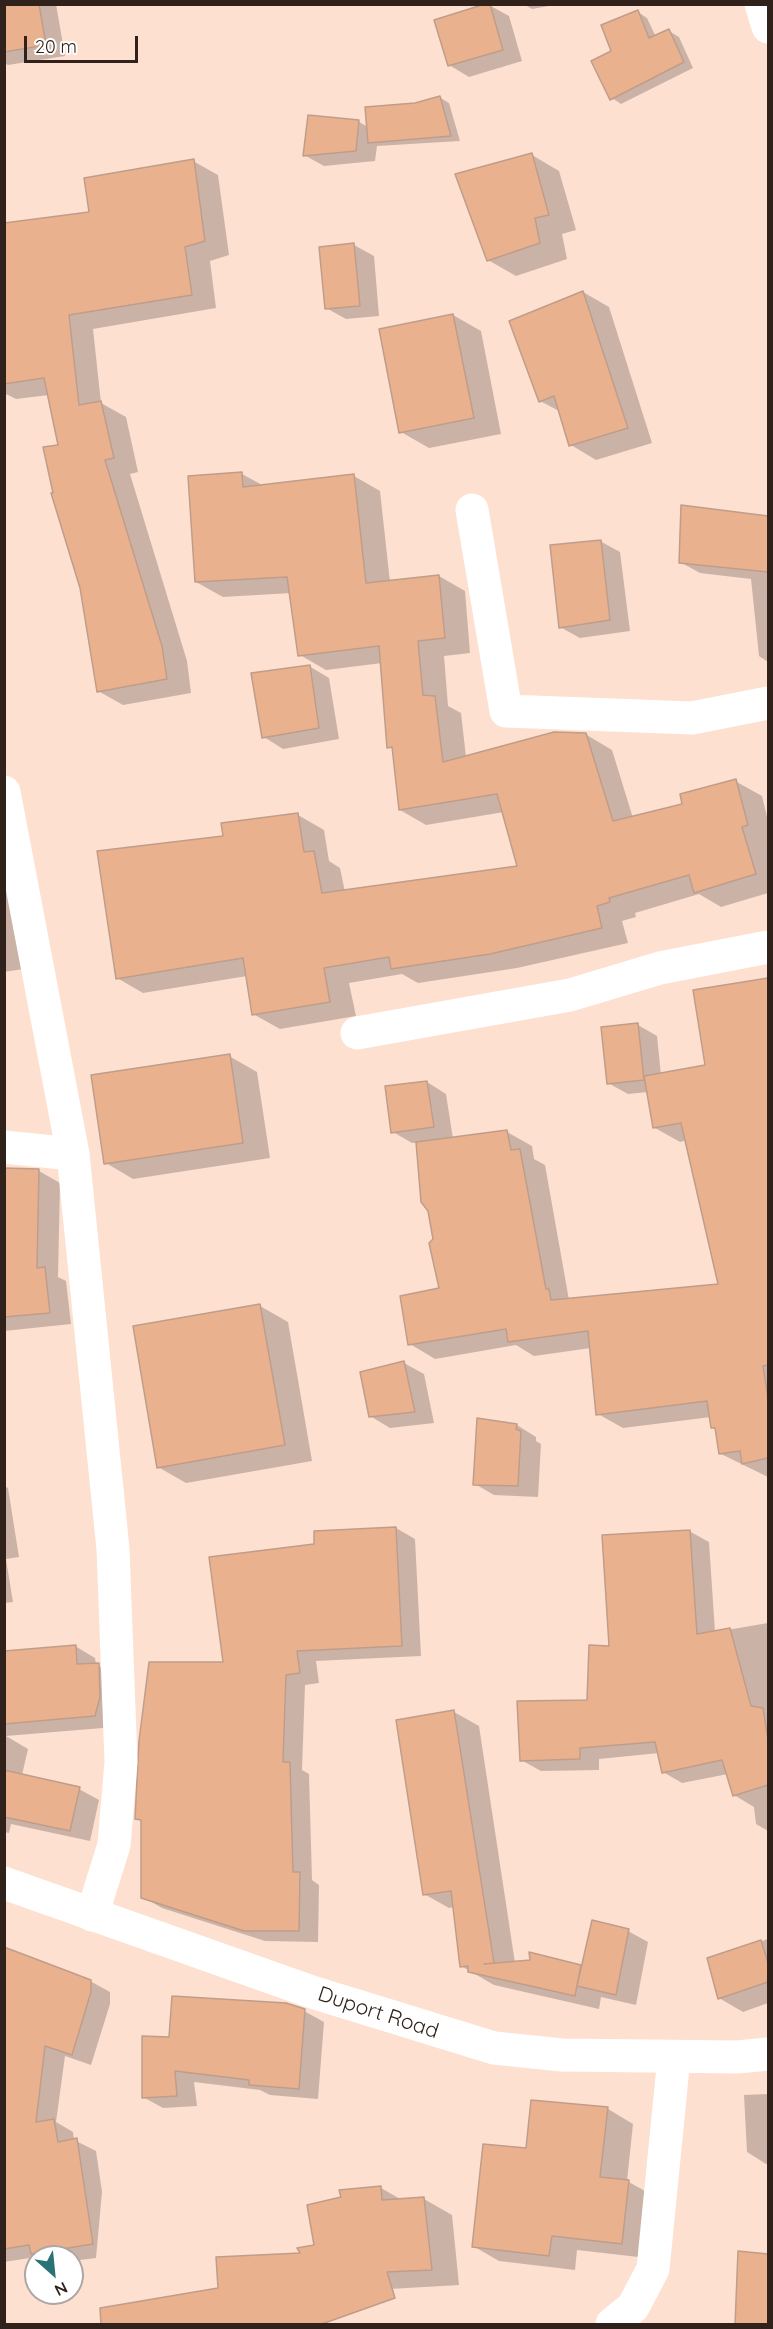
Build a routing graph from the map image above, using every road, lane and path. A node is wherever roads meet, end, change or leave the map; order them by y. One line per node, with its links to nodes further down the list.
1 (761, 4): 2 (street)
2 (768, 27)
3 (472, 510): 4 (street)
4 (768, 703)
5 (4, 792): 9 (street)
6 (768, 947): 7 (street)
7 (357, 1033)
8 (4, 1147): 9 (street)
9 (73, 1154): 11 (street)
10 (4, 1883): 11 (street, Duport Road)
11 (92, 1915): 13 (street, Duport Road)
12 (768, 2054): 13 (street, Duport Road)
13 (674, 2056): 14 (street)
14 (612, 2325)

